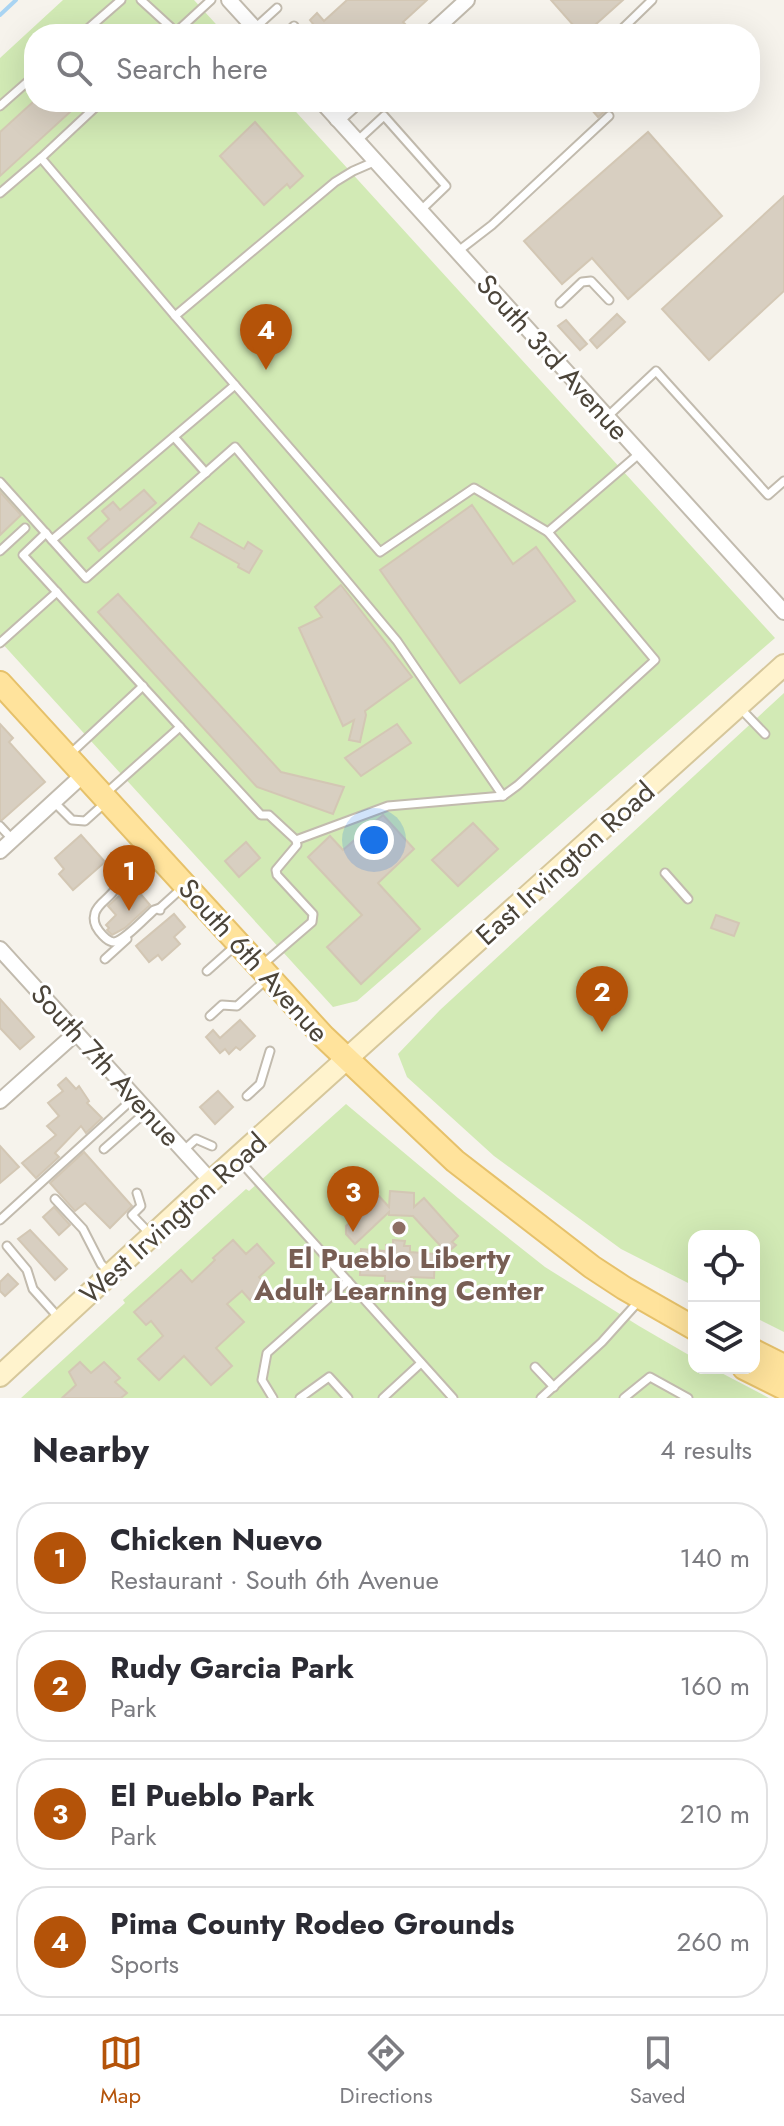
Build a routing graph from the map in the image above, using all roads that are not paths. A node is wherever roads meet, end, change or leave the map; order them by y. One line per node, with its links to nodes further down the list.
1 (121, 0): 8 (lane)
2 (141, 0): 9 (lane)
3 (211, 0): 10 (lane)
4 (229, 0): 11 (street)
5 (467, 0): 13 (street)
6 (652, 0): 14 (lane)
7 (277, 8): 12 (lane)
8 (93, 24)
9 (166, 24)
10 (185, 24)
11 (251, 24)
12 (264, 24)
13 (441, 24)
14 (627, 24)
15 (24, 85): 16 (lane)
16 (0, 106)
17 (90, 112): 23 (lane)
18 (331, 112): 21 (street, South 3rd Avenue)
19 (345, 112): 21 (street)
20 (609, 116): 27 (lane)
21 (337, 119): 22 (street, South 3rd Avenue)
22 (357, 141): 24 (street, South 3rd Avenue); 26 (lane)
23 (41, 158): 25 (lane); 30 (lane)
24 (376, 161): 26 (street, South 3rd Avenue); 30 (lane)
25 (0, 193)
26 (420, 211): 27 (street, South 3rd Avenue)
27 (457, 252): 32 (street, South 3rd Avenue)
28 (609, 300): 29 (lane)
29 (560, 303)
30 (175, 316): 31 (lane)
31 (235, 385): 33 (lane); 39 (lane)
32 (607, 417): 34 (street, South 3rd Avenue); 36 (lane)
33 (174, 437): 35 (lane); 40 (lane)
34 (640, 453): 39 (lane); 43 (street, South 3rd Avenue)
35 (206, 473): 40 (lane); 53 (lane)
36 (784, 481)
37 (0, 482): 40 (lane)
38 (25, 528): 41 (lane)
39 (548, 532): 53 (lane)
40 (49, 537): 42 (lane)
41 (0, 551)
42 (57, 592): 44 (lane); 47 (lane)
43 (784, 612)
44 (0, 643)
45 (784, 665): 48 (main road, East Irvington Road)
46 (0, 683): 51 (main road, South 6th Avenue)
47 (143, 686): 49 (lane); 51 (lane)
48 (739, 706): 50 (lane); 73 (main road, East Irvington Road)
49 (180, 727): 54 (lane); 58 (lane)
50 (765, 734)
51 (67, 756): 52 (main road, South 6th Avenue)
52 (84, 774): 54 (main road, South 6th Avenue); 55 (street)
53 (503, 796): 58 (lane)
54 (106, 798): 55 (lane); 61 (main road, South 6th Avenue)
55 (54, 802): 57 (street)
56 (0, 826): 57 (lane)
57 (12, 840): 59 (street)
58 (296, 840): 69 (lane)
59 (0, 851)
60 (665, 873): 63 (lane)
61 (186, 885): 64 (lane); 65 (main road, South 6th Avenue)
62 (115, 889): 64 (lane)
63 (688, 899)
64 (160, 908): 67 (lane)
65 (239, 942): 68 (lane); 69 (main road, South 6th Avenue)
66 (0, 949): 71 (street, South 7th Avenue)
67 (105, 959)
68 (207, 971)
69 (265, 971): 70 (lane); 73 (main road, South 6th Avenue)
70 (210, 1016)
71 (76, 1033): 75 (street, South 7th Avenue); 76 (street)
72 (270, 1051): 74 (lane)
73 (346, 1060): 81 (main road, West Irvington Road); 90 (main road, South 6th Avenue)
74 (247, 1096)
75 (135, 1097): 77 (street, South 7th Avenue); 85 (lane)
76 (0, 1101)
77 (147, 1111): 79 (lane); 80 (street, South 7th Avenue)
78 (212, 1146): 80 (lane)
79 (104, 1149)
80 (184, 1151): 82 (street, South 7th Avenue)
81 (237, 1158): 82 (main road, West Irvington Road); 89 (lane)
82 (211, 1181): 86 (main road, West Irvington Road)
83 (137, 1193): 86 (lane)
84 (55, 1199): 88 (lane)
85 (0, 1220)
86 (152, 1236): 88 (main road, West Irvington Road)
87 (7, 1246): 91 (lane)
88 (111, 1274): 91 (main road, West Irvington Road)
89 (348, 1281): 94 (lane); 101 (lane)
90 (643, 1297): 92 (main road, South 6th Avenue); 99 (lane)
91 (61, 1320): 98 (main road, West Irvington Road)
92 (688, 1324)
93 (760, 1354): 95 (main road)
94 (421, 1363): 104 (lane); 105 (lane)
95 (784, 1366)
96 (535, 1367): 99 (lane)
97 (756, 1374): 100 (main road)
98 (0, 1376)
99 (554, 1387): 106 (lane)
100 (784, 1388)
101 (273, 1398)
102 (300, 1398): 103 (lane)
103 (348, 1398)
104 (383, 1398)
105 (453, 1398)
106 (541, 1398)
107 (624, 1398): 108 (lane)
108 (688, 1398)

